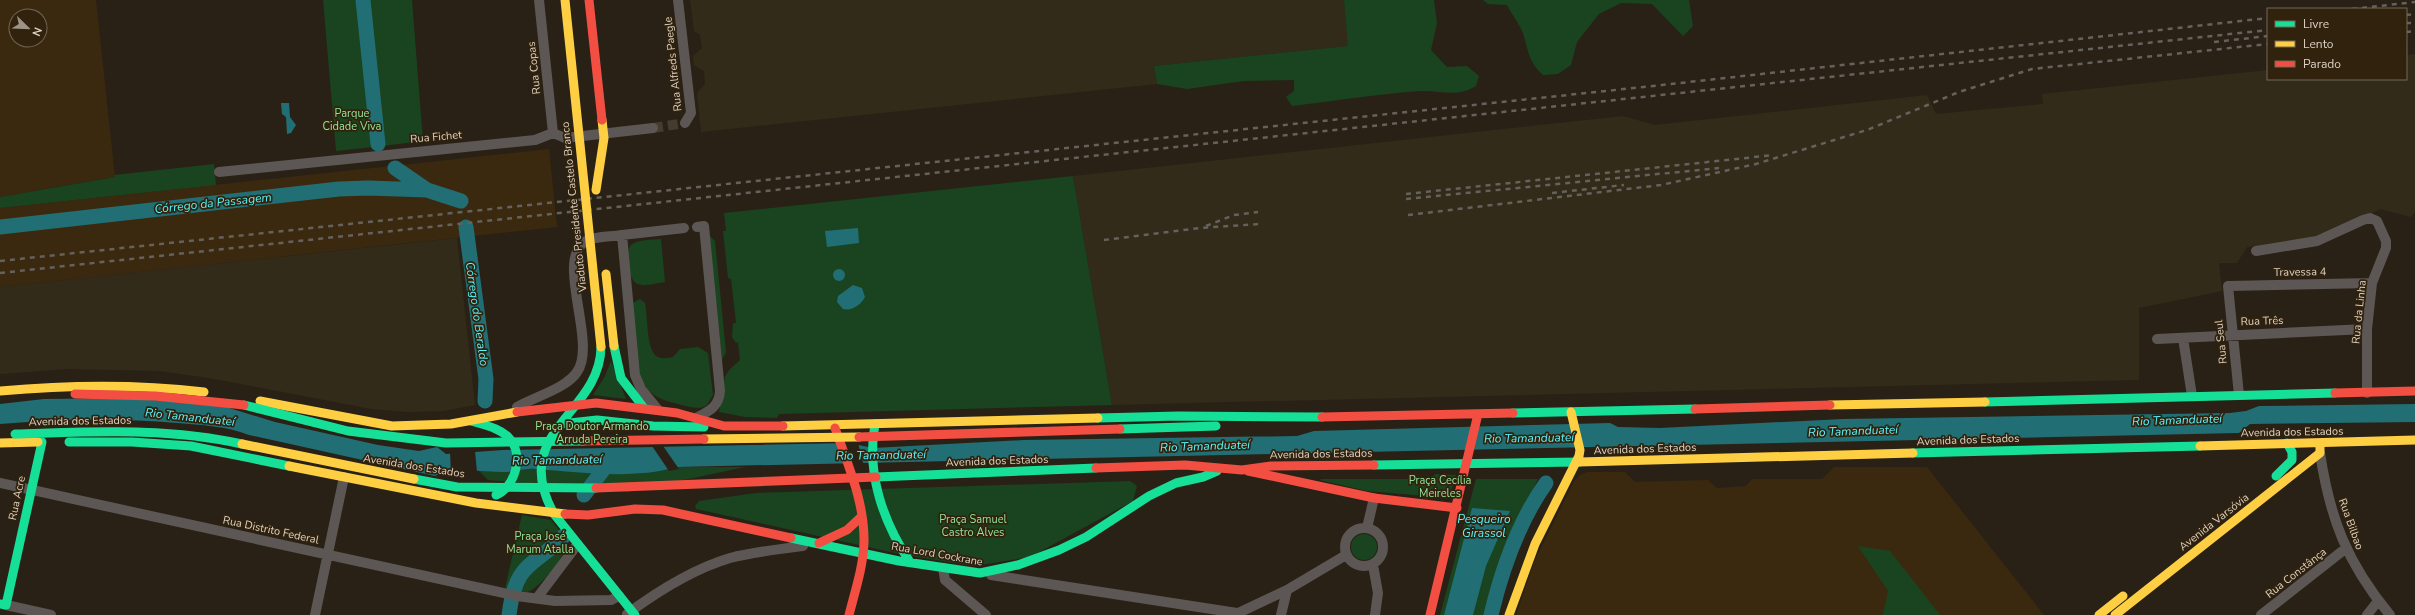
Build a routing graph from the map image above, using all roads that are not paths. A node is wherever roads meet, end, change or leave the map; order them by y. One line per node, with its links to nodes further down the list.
1 (539, 0): 9 (street, Rua Copas)
2 (565, 0): 11 (main road, Viaduto Presidente Castelo Branco, bridge)
3 (589, 0): 6 (main road, bridge)
4 (678, 0): 5 (street, Rua Alfreds Paegle)
5 (685, 124)
6 (589, 126)
7 (565, 128): 11 (main road)
8 (653, 128): 9 (street)
9 (553, 133): 10 (street, Rua Fichet)
10 (219, 172)
11 (583, 191): 31 (main road, Viaduto Presidente Castelo Branco, bridge)
12 (697, 227): 37 (street)
13 (684, 228): 15 (street)
14 (600, 229): 16 (main road)
15 (622, 235): 33 (street); 35 (street)
16 (602, 244)
17 (2256, 251): 19 (street, Rua da Linha)
18 (605, 268): 32 (main road, bridge)
19 (2372, 283): 20 (street, Travessa 4); 21 (street, Rua da Linha)
20 (2228, 286): 22 (street, Rua Seul)
21 (2367, 329): 22 (street, Rua Três); 28 (street, Rua da Linha)
22 (2232, 334): 23 (street, Rua Três); 29 (street, Rua Seul)
23 (2183, 338): 24 (street, Rua Três); 30 (street)
24 (2157, 340)
25 (25, 389): 26 (main road); 38 (main road, bridge); 39 (main road)
26 (0, 391)
27 (2415, 391): 28 (main road)
28 (2367, 392): 29 (main road)
29 (2239, 395): 30 (main road)
30 (2192, 396): 34 (main road)
31 (575, 404): 32 (main road); 35 (main road); 40 (main road, Viaduto Presidente Castelo Branco)
32 (644, 408): 33 (main road)
33 (658, 410): 37 (main road)
34 (1571, 412): 36 (main road); 50 (main road)
35 (508, 413): 39 (main road)
36 (1478, 414): 38 (main road); 51 (main road)
37 (696, 418): 43 (main road)
38 (1266, 418): 41 (main road)
39 (470, 421): 59 (main road)
40 (561, 424): 43 (main road); 58 (main road, Viaduto Presidente Castelo Branco)
41 (875, 424): 42 (main road); 73 (main road)
42 (833, 425): 43 (main road); 64 (main road)
43 (724, 426)
44 (0, 436): 52 (main road, Avenida dos Estados, bridge)
45 (2415, 440): 49 (main road, Avenida dos Estados)
46 (42, 442): 47 (main road, Avenida dos Estados); 54 (main road, Avenida dos Estados); 56 (main road, Rua Acre)
47 (0, 443)
48 (2287, 443): 49 (main road, Avenida dos Estados); 50 (main road, Avenida dos Estados); 66 (main road, Avenida Varsóvia)
49 (2320, 448): 69 (street, Rua Bilbao); 94 (main road, Avenida Varsóvia)
50 (1576, 462): 51 (main road, Avenida dos Estados); 92 (main road)
51 (1467, 464): 53 (main road, Avenida dos Estados); 60 (main road)
52 (1220, 469): 53 (main road, Avenida dos Estados); 76 (main road)
53 (1242, 470): 57 (main road)
54 (344, 477): 59 (main road, Avenida dos Estados); 71 (street)
55 (0, 483): 56 (street, Rua Distrito Federal)
56 (31, 490): 71 (street, Rua Distrito Federal); 82 (main road, Rua Acre)
57 (1374, 498): 60 (main road); 65 (street)
58 (544, 499): 62 (main road, Viaduto Presidente Castelo Branco); 63 (main road)
59 (476, 503): 62 (main road, Avenida dos Estados)
60 (1457, 508): 91 (main road)
61 (634, 509): 63 (main road, Avenida dos Estados); 67 (main road, Rua Lord Cockrane)
62 (554, 514): 63 (main road, Avenida dos Estados); 68 (main road, Viaduto Presidente Castelo Branco)
63 (588, 515)
64 (862, 516): 67 (main road); 70 (main road)
65 (1367, 528): 72 (street); 74 (street)
66 (2206, 530)
67 (819, 543): 70 (main road, Rua Lord Cockrane); 83 (street)
68 (577, 545): 79 (main road, Viaduto Presidente Castelo Branco); 80 (street)
69 (2345, 550): 81 (street, Rua Bilbao); 95 (street, Rua Constânça)
70 (863, 553): 73 (main road, Rua Lord Cockrane); 87 (main road)
71 (328, 555): 80 (street, Rua Distrito Federal); 86 (street)
72 (1346, 555): 74 (street); 77 (street)
73 (910, 562): 75 (main road, Rua Lord Cockrane)
74 (1373, 565): 90 (street)
75 (943, 568): 76 (main road, Rua Lord Cockrane); 88 (street)
76 (980, 573): 84 (street, Rua Lord Cockrane)
77 (1287, 590): 84 (street); 89 (street)
78 (2128, 592): 93 (main road)
79 (619, 596): 80 (street, Rua Distrito Federal); 83 (main road, Viaduto Presidente Castelo Branco)
80 (537, 598)
81 (2378, 601): 96 (street); 97 (street, Rua Bilbao)
82 (3, 605): 85 (street)
83 (631, 614)
84 (1236, 614)
85 (51, 615)
86 (315, 615)
87 (849, 615)
88 (986, 615)
89 (1281, 615)
90 (1375, 615)
91 (1430, 615)
92 (1509, 615)
93 (2099, 615)
94 (2116, 615)
95 (2261, 615)
96 (2367, 615)
97 (2390, 615)

